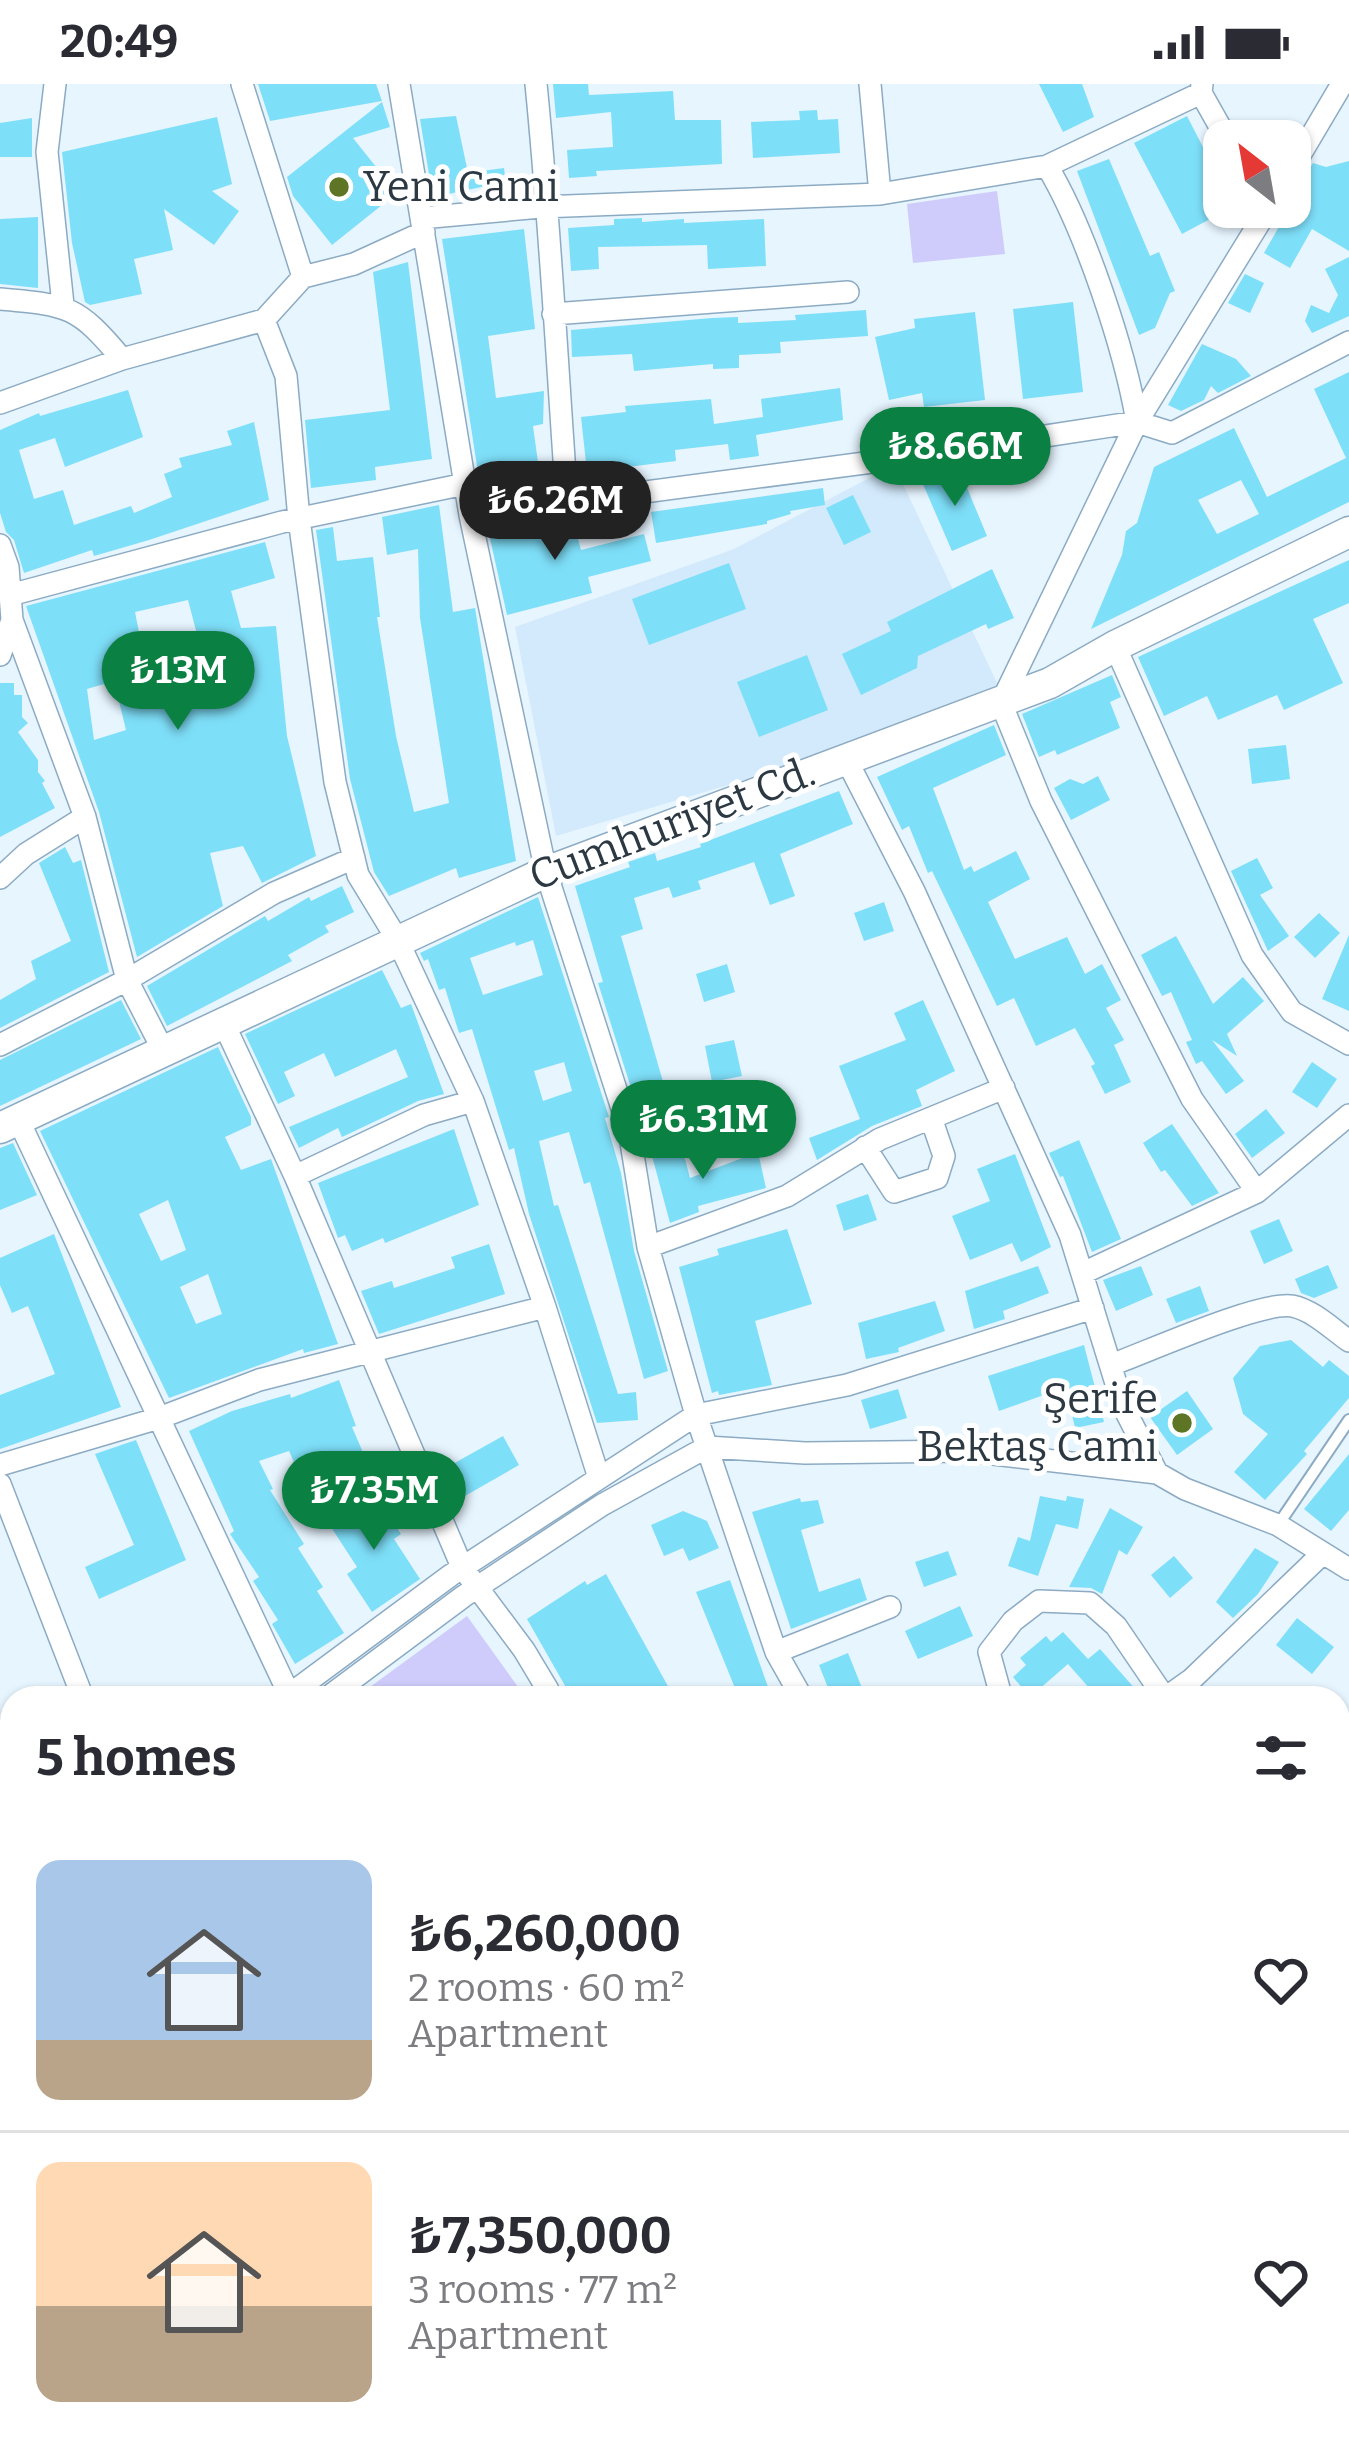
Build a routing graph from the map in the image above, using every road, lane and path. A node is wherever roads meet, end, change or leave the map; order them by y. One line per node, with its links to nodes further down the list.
1 (55, 84): 18 (street)
2 (242, 84): 15 (street)
3 (399, 84): 13 (street)
4 (536, 84): 12 (street)
5 (870, 84): 11 (street)
6 (1342, 84): 9 (street)
7 (1201, 88): 8 (street); 10 (street)
8 (1217, 120)
9 (1311, 136)
10 (1047, 166): 11 (street); 24 (street)
11 (880, 194): 12 (street)
12 (549, 206): 13 (street); 19 (street)
13 (422, 225): 15 (street); 25 (street)
14 (1256, 228): 24 (street)
15 (303, 277): 20 (street)
16 (848, 292): 19 (street)
17 (0, 299): 18 (street)
18 (63, 305): 22 (street)
19 (553, 314): 26 (street)
20 (264, 320): 22 (street); 28 (street)
21 (1349, 342): 24 (street)
22 (122, 359): 23 (street)
23 (0, 403)
24 (1137, 422): 26 (street); 35 (street)
25 (465, 484): 27 (street); 28 (street)
26 (567, 502): 27 (street)
27 (470, 515): 39 (street)
28 (299, 519): 31 (street); 38 (street)
29 (1349, 532): 33 (main road, Cumhuriyet Cd.)
30 (3, 560): 31 (street)
31 (10, 595): 32 (street)
32 (12, 620): 34 (street); 37 (street)
33 (1114, 646): 35 (main road, Cumhuriyet Cd.); 44 (street)
34 (0, 655)
35 (1001, 704): 36 (main road, Cumhuriyet Cd.); 56 (street)
36 (845, 757): 39 (main road, Cumhuriyet Cd.); 47 (street)
37 (86, 817): 40 (street); 42 (street)
38 (354, 858): 41 (street); 42 (street)
39 (546, 872): 41 (main road, Cumhuriyet Cd.); 53 (street)
40 (0, 878)
41 (397, 939): 43 (main road, Cumhuriyet Cd.); 49 (street)
42 (127, 980): 45 (street); 46 (street)
43 (223, 1022): 46 (main road, Cumhuriyet Cd.); 55 (street)
44 (1349, 1044)
45 (0, 1045)
46 (163, 1050): 52 (main road, Cumhuriyet Cd.)
47 (1004, 1088): 51 (street); 58 (street)
48 (723, 1101): 53 (street)
49 (473, 1102): 55 (street); 59 (street)
50 (1349, 1115): 56 (street)
51 (931, 1118): 54 (street); 54 (street)
52 (9, 1124): 65 (street)
53 (629, 1130): 57 (street)
54 (866, 1147): 57 (street)
55 (295, 1176): 62 (street)
56 (1257, 1192): 58 (street)
57 (649, 1247): 64 (street)
58 (1083, 1273): 60 (street)
59 (545, 1307): 62 (street); 70 (street)
60 (1094, 1308): 63 (street); 64 (street)
61 (1349, 1341): 63 (street)
62 (368, 1353): 65 (street); 74 (street)
63 (1111, 1365): 69 (street)
64 (696, 1414): 67 (street); 70 (street)
65 (160, 1418): 68 (street); 80 (street)
66 (1349, 1420): 72 (lane)
67 (707, 1447): 69 (street); 76 (street); 78 (street)
68 (0, 1465)
69 (1157, 1473): 72 (street)
70 (598, 1478): 74 (street)
71 (0, 1484): 79 (street)
72 (1279, 1525): 73 (street)
73 (1322, 1554): 75 (street); 87 (street)
74 (462, 1568): 76 (street); 81 (street)
75 (1349, 1568)
76 (477, 1588): 82 (street); 83 (street)
77 (890, 1607): 78 (street)
78 (776, 1652): 84 (street)
79 (78, 1686)
80 (282, 1686)
81 (301, 1686)
82 (343, 1686)
83 (546, 1686)
84 (795, 1686)
85 (998, 1686): 86 (street)
86 (1157, 1686)
87 (1181, 1686)

